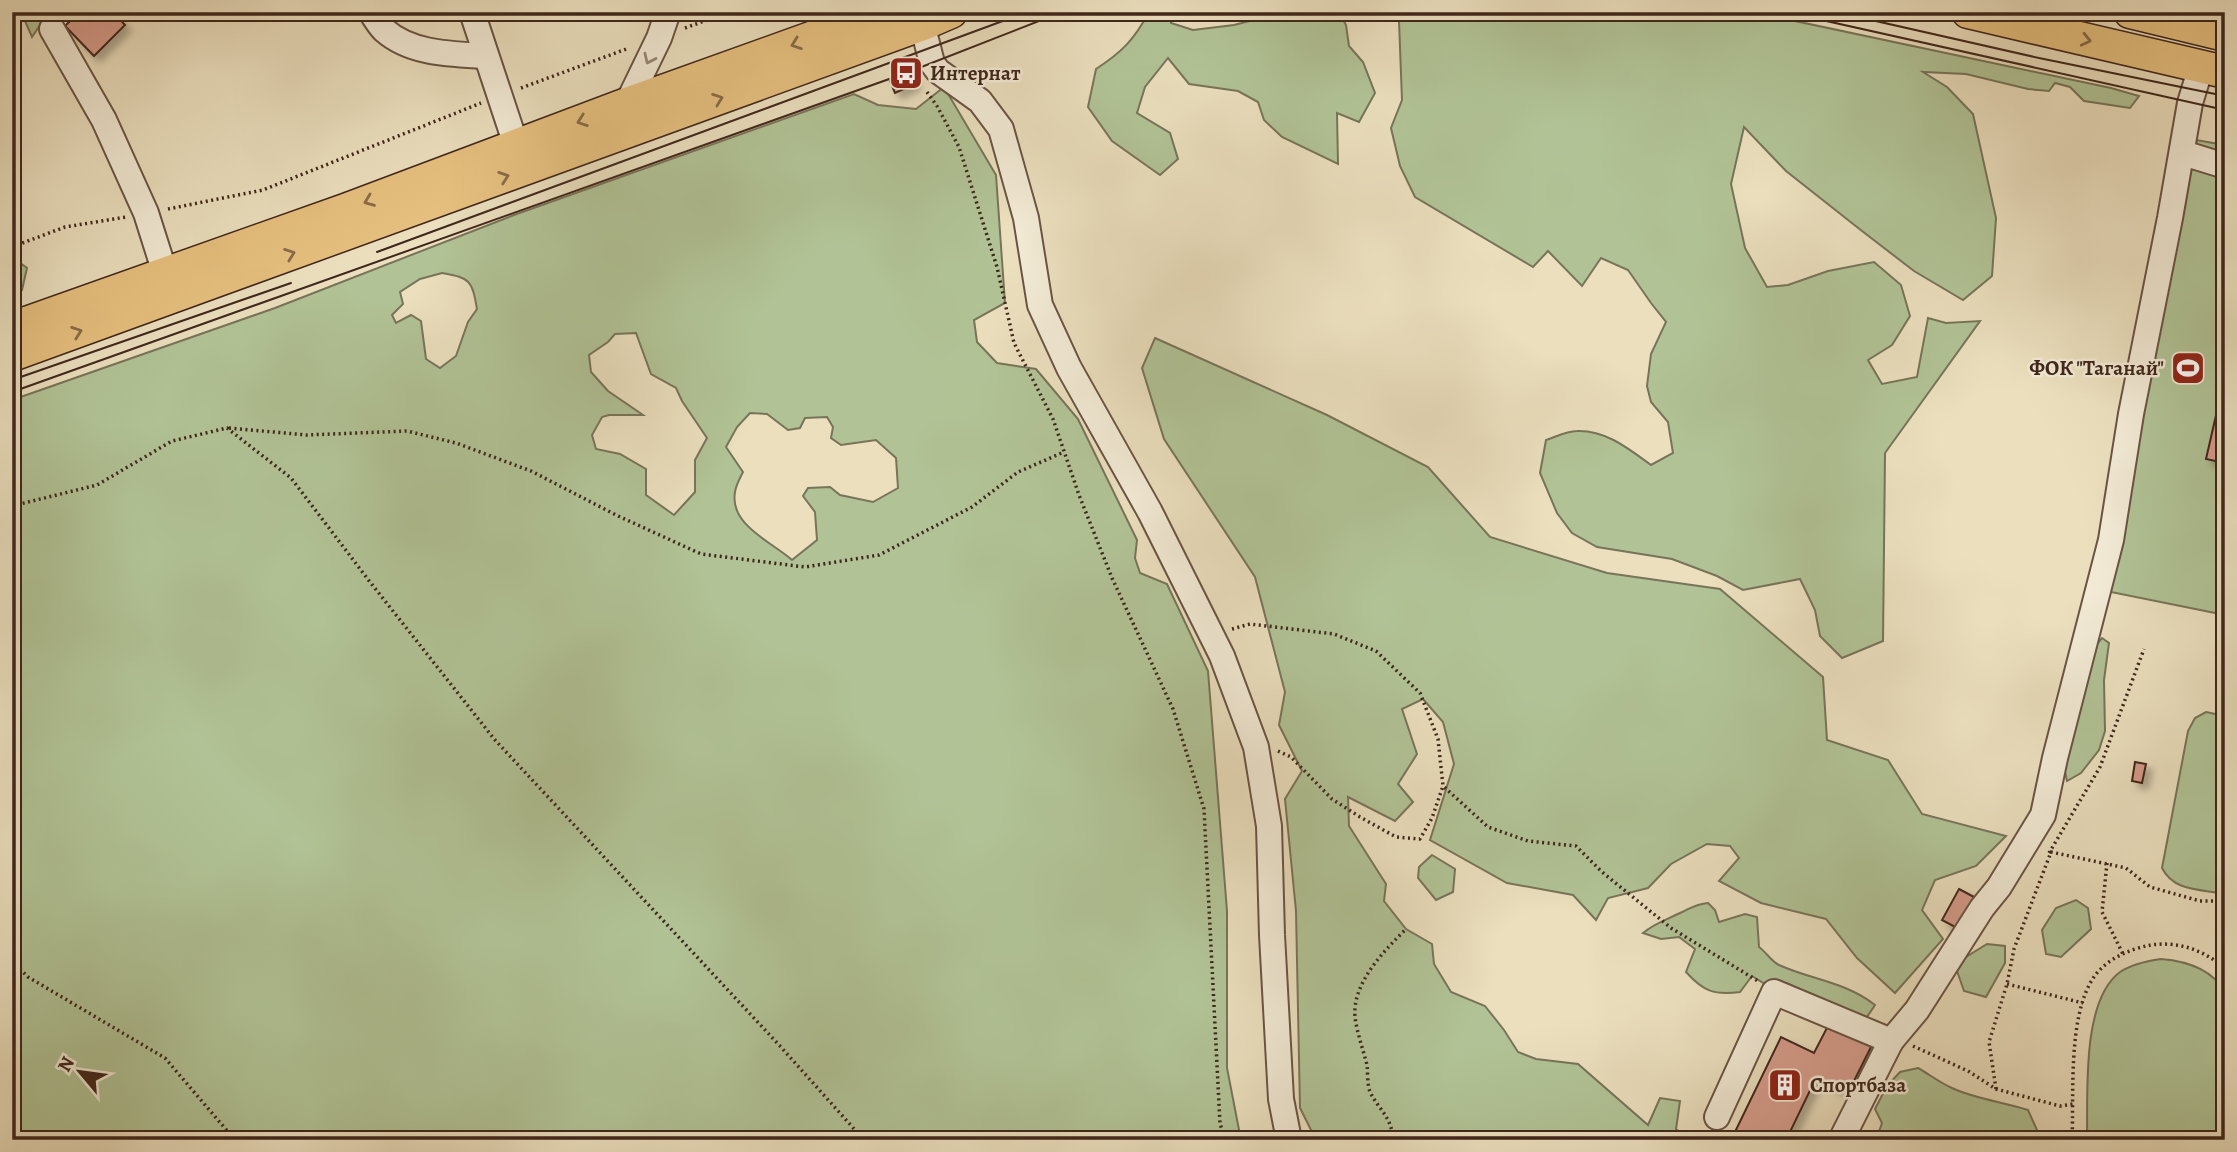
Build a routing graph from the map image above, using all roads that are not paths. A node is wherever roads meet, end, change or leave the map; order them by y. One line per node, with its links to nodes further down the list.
1 (371, 12): 10 (street)
2 (472, 12): 10 (street)
3 (668, 12): 12 (street, one-way to 12)
4 (883, 12): 12 (main road, one-way to 12)
5 (1968, 12): 11 (main road, one-way to 11)
6 (2130, 12): 9 (main road)
7 (931, 16): 18 (main road, one-way to 7); 21 (street)
8 (52, 29): 16 (street)
9 (2222, 29): 11 (main road)
10 (485, 56): 13 (street)
11 (2213, 69): 14 (street)
12 (627, 104): 13 (main road, one-way to 13)
13 (516, 145): 16 (main road, one-way to 16)
14 (2183, 153): 15 (street); 19 (street)
15 (2225, 166)
16 (164, 273): 17 (main road)
17 (12, 328)
18 (12, 355)
19 (1891, 1041): 20 (street); 22 (street)
20 (1717, 1117)
21 (1289, 1140)
22 (1841, 1140)

